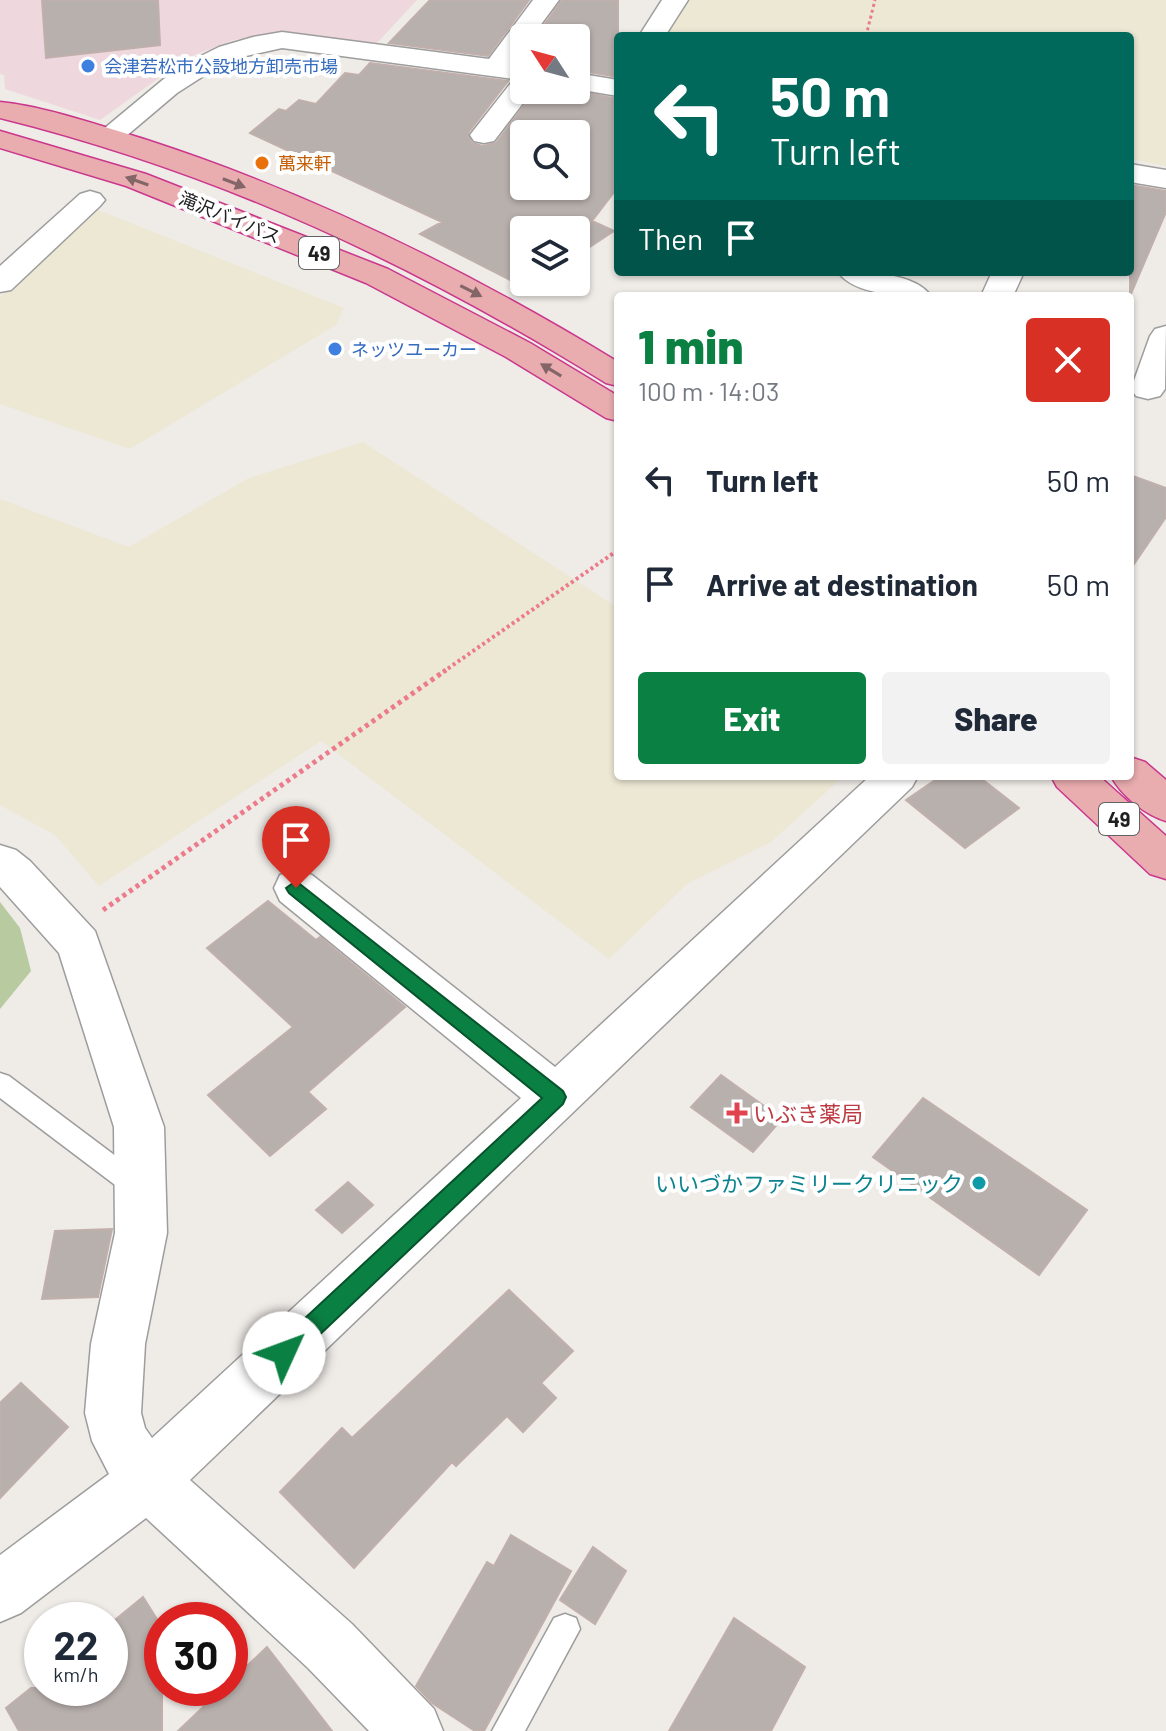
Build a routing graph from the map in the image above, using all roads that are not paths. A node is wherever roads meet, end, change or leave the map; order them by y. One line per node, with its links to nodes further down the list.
1 (546, 0): 4 (street)
2 (675, 0): 3 (street)
3 (655, 32)
4 (496, 68): 5 (street); 11 (street)
5 (510, 70)
6 (590, 83): 7 (street)
7 (614, 87)
8 (510, 102): 10 (street)
9 (0, 109): 11 (highway, 滝沢バイパス / 49)
10 (484, 135)
11 (108, 137): 20 (highway, 滝沢バイパス / 49, one-way to 20)
12 (0, 139): 22 (highway, 滝沢バイパス / 49, one-way to 12)
13 (1134, 174): 14 (street)
14 (1166, 179)
15 (90, 200): 17 (street)
16 (864, 276): 18 (street)
17 (0, 283)
18 (905, 292)
19 (1166, 336): 21 (street)
20 (614, 374)
21 (1148, 389)
22 (614, 409)
23 (1134, 777): 26 (highway, 49)
24 (893, 780): 31 (street)
25 (1076, 780): 28 (highway, 49)
26 (1166, 805)
27 (0, 862): 32 (street)
28 (1166, 862)
29 (296, 888): 31 (street)
30 (0, 1084): 32 (lane)
31 (556, 1097): 33 (street)
32 (140, 1189): 33 (street)
33 (148, 1481): 34 (street); 36 (street)
34 (0, 1592)
35 (565, 1629): 37 (lane)
36 (412, 1731)
37 (508, 1731)

